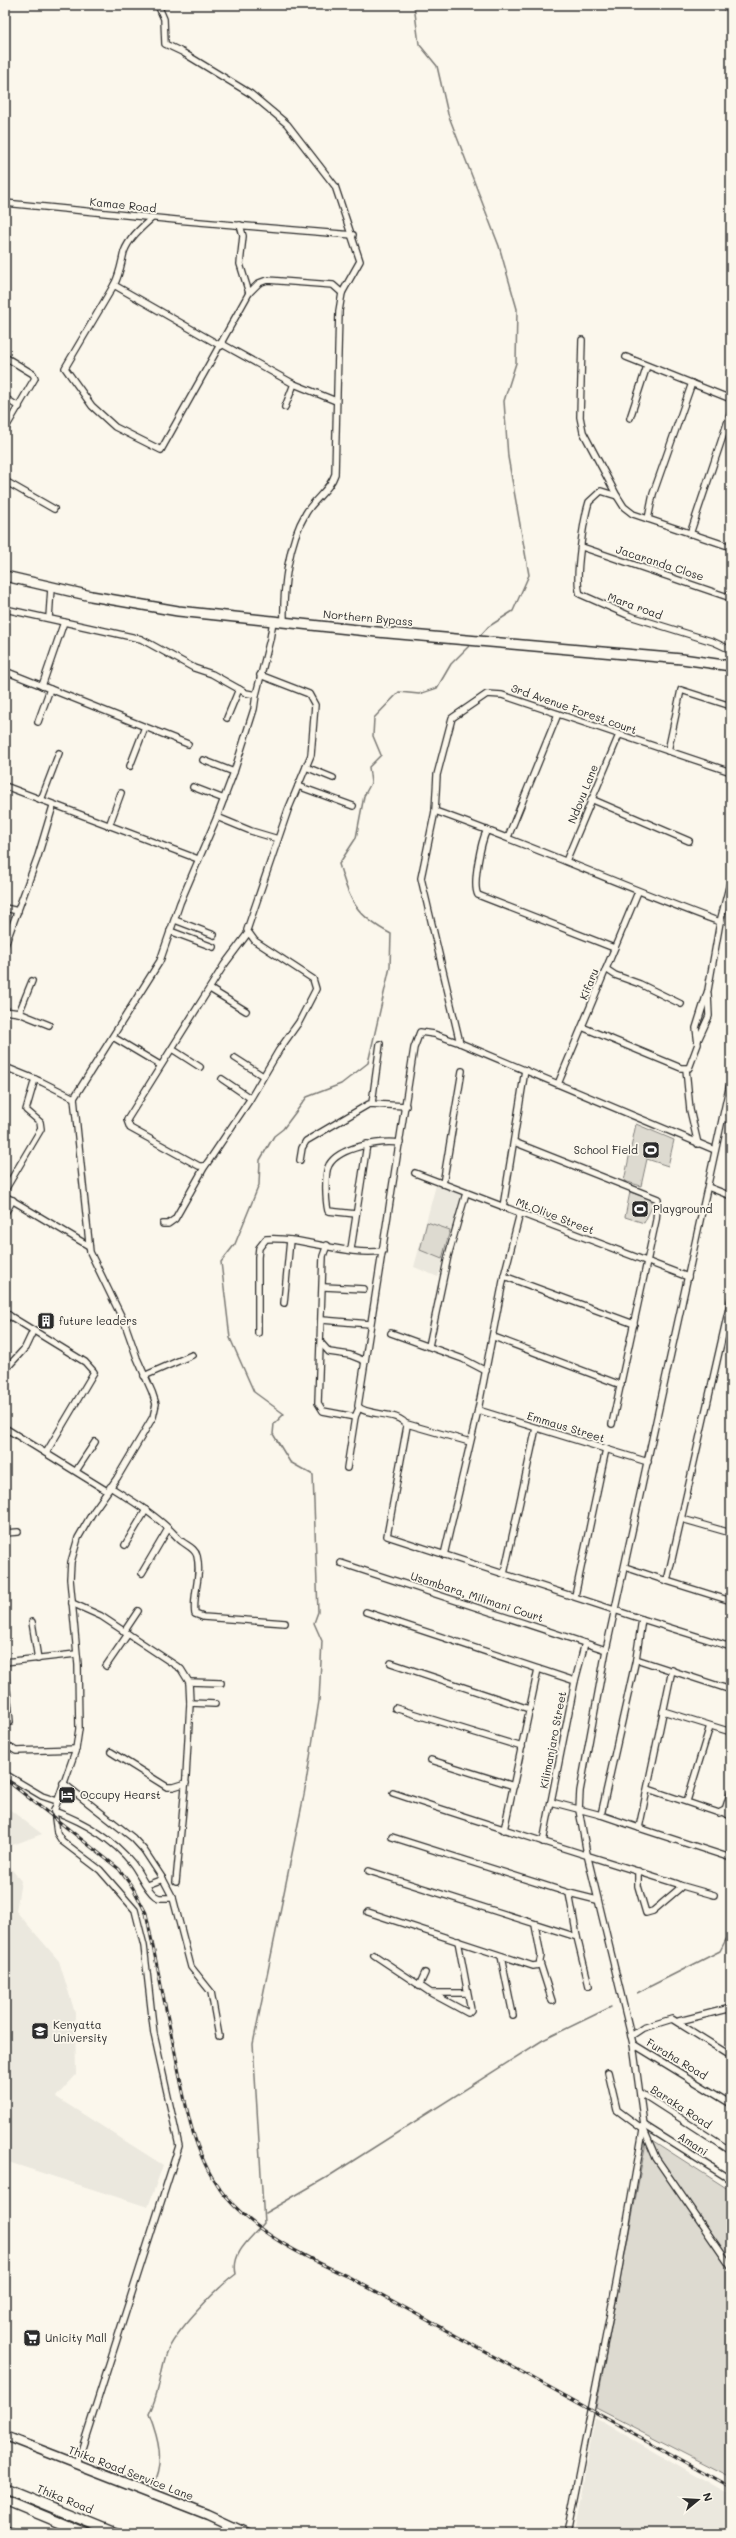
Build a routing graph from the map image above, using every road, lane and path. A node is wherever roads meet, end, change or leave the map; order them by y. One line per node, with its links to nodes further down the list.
1 (158, 5): 7 (street)
2 (722, 5): 3 (street)
3 (731, 9)
4 (5, 203): 5 (street, Kamae Road)
5 (152, 218): 6 (street, Kamae Road); 8 (street)
6 (240, 225): 7 (street, Kamae Road); 9 (street)
7 (353, 235): 10 (street)
8 (114, 285): 12 (street); 12 (street)
9 (249, 293): 10 (street); 12 (street)
10 (342, 293): 20 (street)
11 (582, 340): 27 (street)
12 (221, 345): 17 (street)
13 (5, 357): 21 (street)
14 (626, 357): 15 (street)
15 (647, 366): 16 (street); 24 (street)
16 (692, 383): 19 (street); 29 (street)
17 (294, 384): 20 (street); 22 (street)
18 (5, 398): 21 (street)
19 (731, 399)
20 (336, 401): 40 (street)
21 (19, 407): 25 (street)
22 (285, 407)
23 (731, 412): 30 (street)
24 (630, 418)
25 (5, 429)
26 (5, 481): 28 (street)
27 (617, 496): 29 (street); 31 (street)
28 (54, 510)
29 (648, 518): 30 (street)
30 (690, 534): 32 (street)
31 (582, 547): 35 (street, Jacaranda Close); 41 (street, Mara road)
32 (731, 547)
33 (5, 576): 34 (main road, Northern Bypass)
34 (51, 588): 37 (street); 38 (main road, Northern Bypass)
35 (731, 598)
36 (5, 609): 37 (street)
37 (49, 618): 39 (street)
38 (273, 621): 40 (main road, Northern Bypass); 44 (street)
39 (64, 622): 45 (street); 47 (street)
40 (284, 622): 42 (main road, Northern Bypass)
41 (731, 650)
42 (731, 666)
43 (5, 671): 45 (street)
44 (260, 675): 48 (street); 60 (street)
45 (42, 686): 46 (street)
46 (50, 689): 52 (street); 53 (street)
47 (239, 689): 48 (street); 51 (street)
48 (256, 695): 61 (street)
49 (731, 706): 56 (street)
50 (558, 714): 54 (street, 3rd Avenue Forest court); 73 (street, 3rd Avenue Forest court); 77 (street)
51 (228, 718)
52 (38, 722)
53 (145, 727): 55 (street); 59 (street)
54 (619, 735): 56 (street, 3rd Avenue Forest court); 69 (street, Ndovu Lane)
55 (188, 744)
56 (668, 751): 62 (street, 3rd Avenue Forest court)
57 (59, 753): 70 (street)
58 (203, 760): 61 (street)
59 (130, 766)
60 (306, 768): 63 (street); 65 (street)
61 (234, 772): 68 (street)
62 (731, 772)
63 (333, 778)
64 (5, 786): 70 (street)
65 (298, 786): 72 (street); 78 (street)
66 (193, 787): 68 (street)
67 (121, 793): 75 (street)
68 (224, 799): 74 (street)
69 (591, 799): 79 (street); 81 (street, Ndovu Lane)
70 (41, 800): 71 (street)
71 (53, 806): 75 (street); 85 (street)
72 (353, 806)
73 (435, 811): 76 (street); 106 (street, 3rd Avenue Forest court)
74 (217, 817): 78 (street); 80 (street)
75 (109, 826): 80 (street)
76 (487, 830): 77 (street); 93 (street)
77 (508, 837): 81 (street)
78 (278, 839): 89 (street)
79 (689, 841)
80 (198, 859): 86 (street)
81 (566, 861): 83 (street)
82 (731, 879): 87 (street)
83 (638, 892): 87 (street); 93 (street, Kifaru)
84 (5, 908): 85 (street)
85 (18, 911): 91 (street)
86 (175, 920): 88 (street); 90 (street)
87 (720, 922): 97 (street)
88 (170, 931): 92 (street); 104 (street)
89 (248, 933): 96 (street); 116 (street)
90 (214, 935)
91 (5, 945)
92 (213, 947)
93 (614, 948): 94 (street, Kifaru)
94 (606, 969): 98 (street); 103 (street, Kifaru)
95 (32, 981): 101 (street)
96 (210, 989): 100 (street); 108 (street)
97 (708, 990): 105 (street); 105 (street)
98 (681, 1004)
99 (5, 1011): 101 (street)
100 (246, 1011)
101 (18, 1013): 102 (street)
102 (50, 1025)
103 (582, 1027): 113 (street); 120 (street, Kifaru)
104 (112, 1037): 110 (street); 121 (street)
105 (698, 1040): 113 (street)
106 (460, 1043): 114 (street); 124 (street)
107 (380, 1044): 123 (street)
108 (172, 1049): 110 (street); 112 (street)
109 (235, 1058): 116 (street)
110 (160, 1065): 133 (street)
111 (5, 1067): 117 (street)
112 (200, 1067)
113 (686, 1069): 130 (street)
114 (525, 1070): 120 (street); 127 (street)
115 (462, 1071): 135 (street)
116 (263, 1076): 122 (street)
117 (35, 1078): 121 (street); 137 (street)
118 (731, 1079): 125 (street)
119 (222, 1080): 122 (street)
120 (558, 1084): 130 (street)
121 (74, 1098): 149 (street)
122 (250, 1098): 133 (street)
123 (372, 1103): 124 (street); 132 (street)
124 (406, 1106): 128 (street)
125 (723, 1117): 126 (street); 131 (street)
126 (731, 1121)
127 (514, 1142): 142 (street); 152 (street)
128 (400, 1143): 129 (street); 151 (street)
129 (367, 1144): 145 (street); 145 (street)
130 (698, 1144): 131 (street)
131 (715, 1150): 136 (street)
132 (300, 1160)
133 (205, 1166): 146 (street)
134 (415, 1173): 135 (street, Mt.Olive Street)
135 (443, 1184): 138 (street, Mt.Olive Street)
136 (708, 1187): 140 (street); 154 (street)
137 (5, 1190)
138 (466, 1193): 142 (street, Mt.Olive Street); 169 (street)
139 (5, 1196): 141 (street)
140 (731, 1196)
141 (13, 1200): 144 (street); 149 (street)
142 (503, 1207): 143 (street, Mt.Olive Street)
143 (520, 1213): 152 (street, Mt.Olive Street); 153 (street)
144 (5, 1214)
145 (356, 1214): 150 (street)
146 (163, 1224)
147 (290, 1240): 148 (street); 158 (street); 165 (street)
148 (327, 1245): 150 (street); 155 (street)
149 (89, 1246): 174 (street)
150 (351, 1249): 151 (street)
151 (383, 1251): 162 (street)
152 (647, 1262): 154 (street, Mt.Olive Street); 163 (street)
153 (504, 1276): 163 (street); 167 (street)
154 (688, 1277): 187 (street)
155 (324, 1287): 156 (street); 160 (street)
156 (364, 1289)
157 (731, 1299): 192 (street)
158 (284, 1303)
159 (7, 1314): 161 (street); 164 (street)
160 (322, 1320): 162 (street); 168 (street)
161 (5, 1321)
162 (370, 1324): 171 (street)
163 (634, 1324): 175 (street)
164 (34, 1331): 172 (street); 186 (street)
165 (258, 1333)
166 (391, 1333): 169 (street)
167 (494, 1337): 173 (street); 175 (street)
168 (321, 1344): 171 (street); 178 (street)
169 (429, 1346): 173 (street)
170 (192, 1355): 174 (street)
171 (365, 1361): 176 (street)
172 (5, 1370)
173 (486, 1371): 177 (street)
174 (144, 1376): 190 (street)
175 (621, 1385): 180 (street)
176 (359, 1408): 178 (street); 179 (street)
177 (478, 1410): 182 (street, Emmaus Street); 184 (street)
178 (354, 1417): 188 (street)
179 (407, 1424): 184 (street); 198 (street)
180 (612, 1424)
181 (5, 1428): 186 (street)
182 (536, 1428): 185 (street, Emmaus Street); 202 (street)
183 (95, 1442): 189 (street)
184 (470, 1442): 198 (street)
185 (606, 1449): 187 (street, Emmaus Street); 204 (street)
186 (46, 1453): 189 (street)
187 (648, 1462): 200 (street)
188 (347, 1468)
189 (76, 1471): 190 (street)
190 (108, 1489): 191 (street); 206 (street)
191 (146, 1510): 193 (street); 197 (street)
192 (682, 1519): 196 (street); 203 (street)
193 (168, 1529): 201 (street); 212 (street)
194 (5, 1532): 195 (street)
195 (18, 1532)
196 (731, 1533)
197 (125, 1545)
198 (444, 1555): 202 (street)
199 (341, 1563): 214 (street, Usambara, Milimani Court)
200 (625, 1568): 203 (street); 207 (street)
201 (142, 1573)
202 (504, 1574): 204 (street)
203 (667, 1581): 205 (street)
204 (575, 1596): 207 (street)
205 (731, 1601)
206 (72, 1603): 213 (street); 217 (street)
207 (615, 1610): 210 (street); 216 (street)
208 (138, 1611): 213 (street)
209 (366, 1612): 224 (street)
210 (642, 1619): 215 (street); 219 (street)
211 (32, 1622): 218 (street)
212 (285, 1623)
213 (126, 1633): 222 (street); 227 (street)
214 (585, 1642): 216 (street, Usambara, Milimani Court); 226 (street, Kilimanjaro Street)
215 (731, 1647)
216 (606, 1650): 253 (street)
217 (76, 1654): 218 (street); 240 (street)
218 (38, 1659): 220 (street)
219 (636, 1659): 225 (street); 256 (street)
220 (5, 1662)
221 (391, 1663): 233 (street)
222 (106, 1666)
223 (5, 1668): 235 (street)
224 (538, 1669): 226 (street); 233 (street)
225 (672, 1670): 229 (street); 234 (street)
226 (575, 1681): 252 (street, Kilimanjaro Street)
227 (189, 1682): 228 (street); 230 (street)
228 (221, 1682)
229 (731, 1690)
230 (190, 1703): 231 (street); 245 (street)
231 (215, 1704)
232 (395, 1708): 239 (street)
233 (529, 1709): 239 (street)
234 (664, 1711): 236 (street); 247 (street)
235 (10, 1722)
236 (710, 1726): 237 (street); 251 (street)
237 (731, 1732)
238 (5, 1744): 240 (street)
239 (522, 1747): 246 (street)
240 (76, 1749): 244 (street)
241 (111, 1752): 245 (street)
242 (431, 1760): 246 (street)
243 (5, 1774): 250 (street)
244 (63, 1783): 250 (street); 266 (street)
245 (186, 1783): 267 (street)
246 (514, 1786): 259 (street)
247 (648, 1789): 251 (street); 258 (street)
248 (731, 1791): 255 (street)
249 (393, 1793): 259 (street)
250 (57, 1801): 254 (street)
251 (687, 1801): 255 (street)
252 (551, 1802): 253 (street); 261 (street, Kilimanjaro Street)
253 (579, 1810): 256 (street); 262 (street)
254 (54, 1811): 268 (street); 302 (street)
255 (722, 1812): 257 (street)
256 (601, 1814): 258 (street)
257 (731, 1816)
258 (639, 1828): 263 (street)
259 (504, 1830): 261 (street)
260 (392, 1837): 270 (street)
261 (543, 1842): 262 (street)
262 (587, 1854): 265 (street); 273 (street)
263 (731, 1858)
264 (369, 1870): 275 (street)
265 (638, 1871): 269 (street); 269 (street)
266 (163, 1879): 268 (street); 272 (street)
267 (176, 1882)
268 (147, 1885): 272 (street)
269 (679, 1885): 271 (street)
270 (570, 1893): 273 (street); 276 (street)
271 (714, 1895)
272 (173, 1898): 290 (street)
273 (597, 1900): 291 (street)
274 (368, 1912): 277 (street)
275 (535, 1925): 276 (street); 280 (street)
276 (577, 1937): 283 (street)
277 (458, 1942): 279 (street); 285 (street)
278 (374, 1955): 282 (street)
279 (501, 1956): 280 (street); 288 (street)
280 (540, 1963): 286 (street)
281 (425, 1973): 282 (street)
282 (419, 1986): 284 (street)
283 (589, 1986)
284 (431, 1993): 285 (street); 285 (street)
285 (467, 1993)
286 (552, 2001)
287 (731, 2008): 289 (street)
288 (513, 2015)
289 (679, 2021): 291 (street); 293 (street)
290 (219, 2036)
291 (631, 2036): 292 (street)
292 (633, 2044): 295 (street); 296 (street, Furaha Road)
293 (731, 2056)
294 (608, 2072): 297 (street, Amani)
295 (641, 2093): 297 (street); 298 (street, Baraka Road)
296 (731, 2104)
297 (644, 2127): 299 (street, Amani); 300 (street); 310 (street)
298 (731, 2151)
299 (731, 2180)
300 (731, 2267)
301 (5, 2436): 302 (main road, Thika Road Service Lane)
302 (77, 2464): 309 (main road, Thika Road Service Lane)
303 (5, 2488): 308 (main road, Thika Road)
304 (5, 2500): 307 (main road)
305 (5, 2530): 306 (main road)
306 (11, 2533)
307 (85, 2533)
308 (115, 2533)
309 (247, 2533)
310 (567, 2533)

